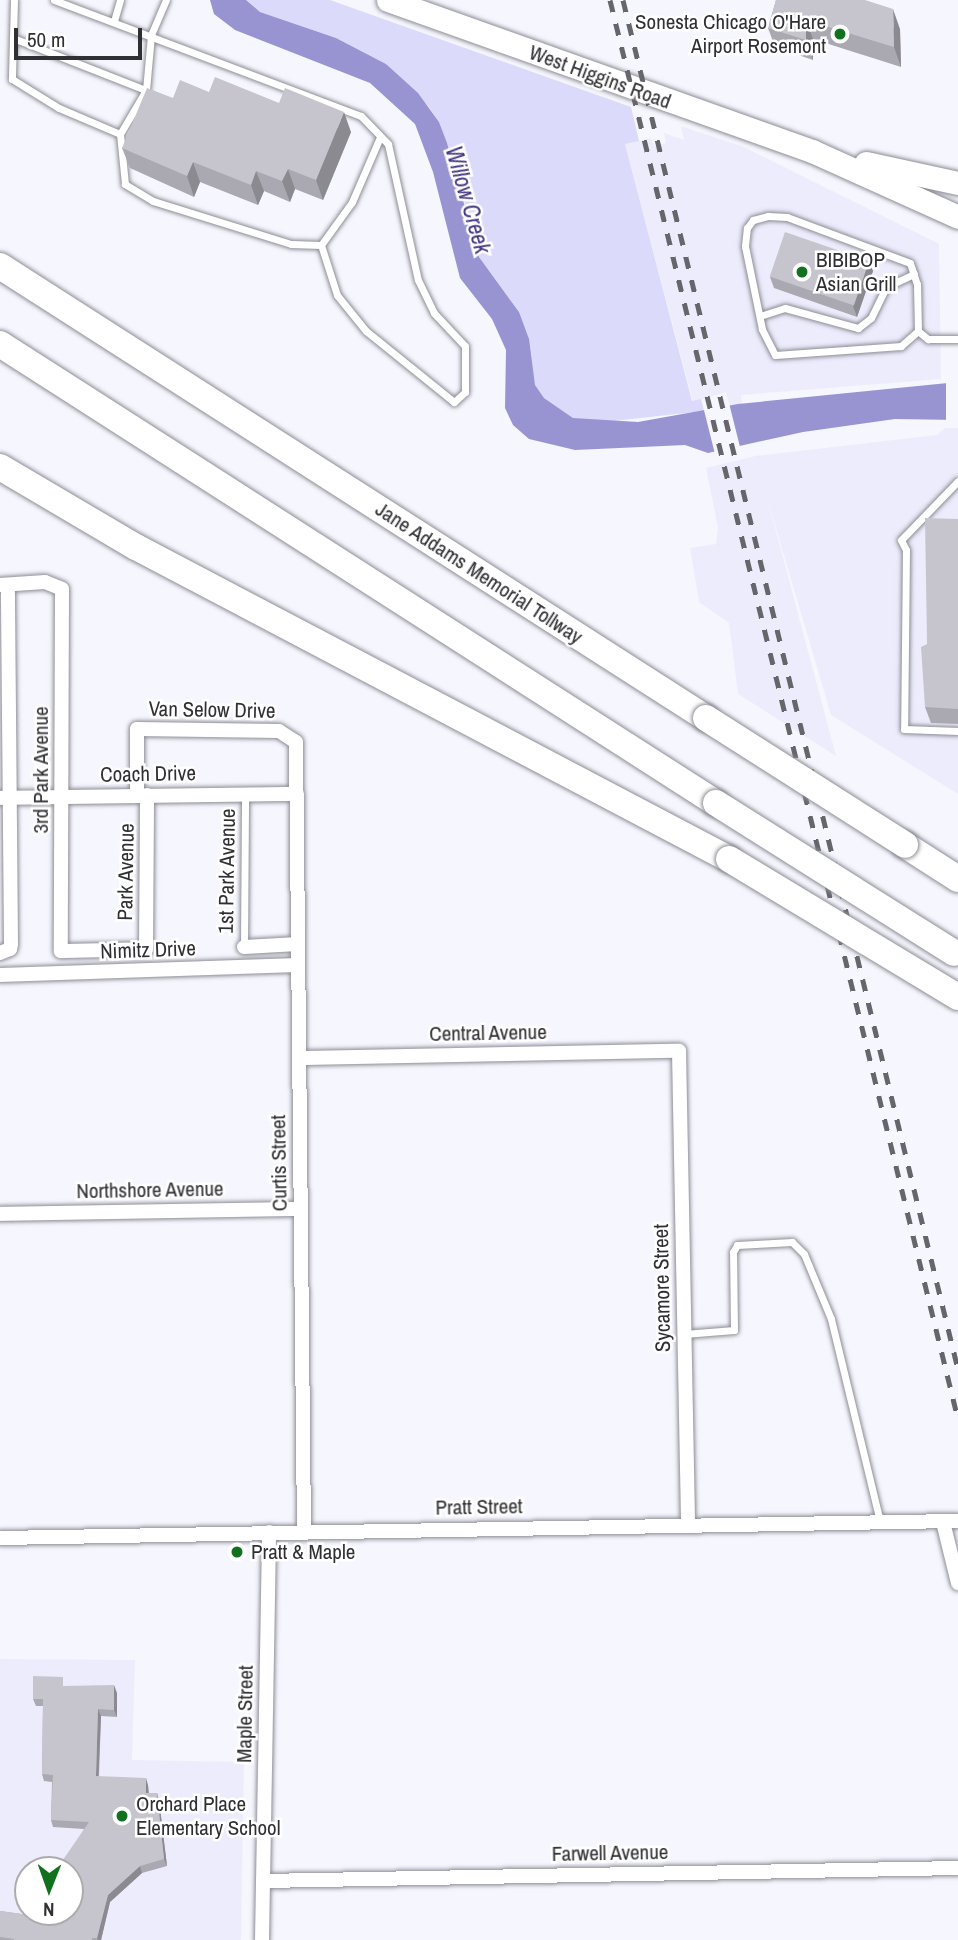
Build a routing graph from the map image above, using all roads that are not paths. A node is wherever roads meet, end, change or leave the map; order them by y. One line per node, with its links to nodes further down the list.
1 (14, 0): 8 (lane)
2 (54, 0): 6 (lane)
3 (120, 0): 6 (lane)
4 (166, 0): 7 (lane)
5 (388, 0): 12 (main road, West Higgins Road)
6 (114, 21): 7 (lane)
7 (151, 35): 9 (lane); 11 (lane)
8 (13, 38): 9 (lane); 10 (lane)
9 (146, 90): 10 (lane)
10 (120, 134): 15 (lane)
11 (380, 136): 15 (lane); 15 (lane)
12 (812, 151): 13 (main road, West Higgins Road); 14 (main road, West Higgins Road)
13 (958, 184)
14 (958, 217)
15 (321, 245)
16 (0, 266): 31 (highway, Jane Addams Memorial Tollway, bridge)
17 (914, 274): 18 (lane); 18 (lane); 19 (lane)
18 (760, 316): 19 (lane)
19 (918, 331): 20 (lane)
20 (958, 339)
21 (0, 344): 36 (highway, bridge)
22 (0, 467): 39 (highway, bridge)
23 (958, 481): 25 (lane)
24 (4, 585): 29 (street, 3rd Park Avenue); 30 (street)
25 (958, 731)
26 (245, 794): 27 (street, Coach Drive); 28 (street, Coach Drive); 33 (lane, 1st Park Avenue)
27 (297, 794): 28 (street, Van Selow Drive); 32 (street, Curtis Street)
28 (142, 795): 29 (street, Coach Drive); 34 (street, Park Avenue)
29 (62, 796): 30 (street, Coach Drive); 34 (street, 3rd Park Avenue)
30 (5, 797): 35 (street)
31 (958, 879)
32 (298, 944): 33 (street); 37 (street, Curtis Street)
33 (244, 947)
34 (61, 951)
35 (0, 953)
36 (956, 955)
37 (298, 965): 38 (street, Nimitz Drive); 41 (street, Curtis Street)
38 (0, 975)
39 (958, 997)
40 (679, 1051): 41 (street, Central Avenue); 44 (street, Sycamore Street)
41 (299, 1058): 42 (street, Curtis Street)
42 (300, 1209): 43 (street, Northshore Avenue); 49 (street, Curtis Street)
43 (0, 1213)
44 (684, 1334): 47 (lane); 48 (street, Sycamore Street)
45 (958, 1521): 46 (street, Pratt Street)
46 (943, 1522): 47 (street, Pratt Street); 52 (street)
47 (880, 1523): 48 (street, Pratt Street)
48 (688, 1525): 49 (street, Pratt Street)
49 (304, 1531): 50 (street, Pratt Street)
50 (269, 1532): 51 (street, Pratt Street); 54 (street, Maple Street)
51 (0, 1538)
52 (958, 1583)
53 (958, 1868): 54 (street, Farwell Avenue)
54 (263, 1881): 55 (street, Maple Street)
55 (262, 1940)

